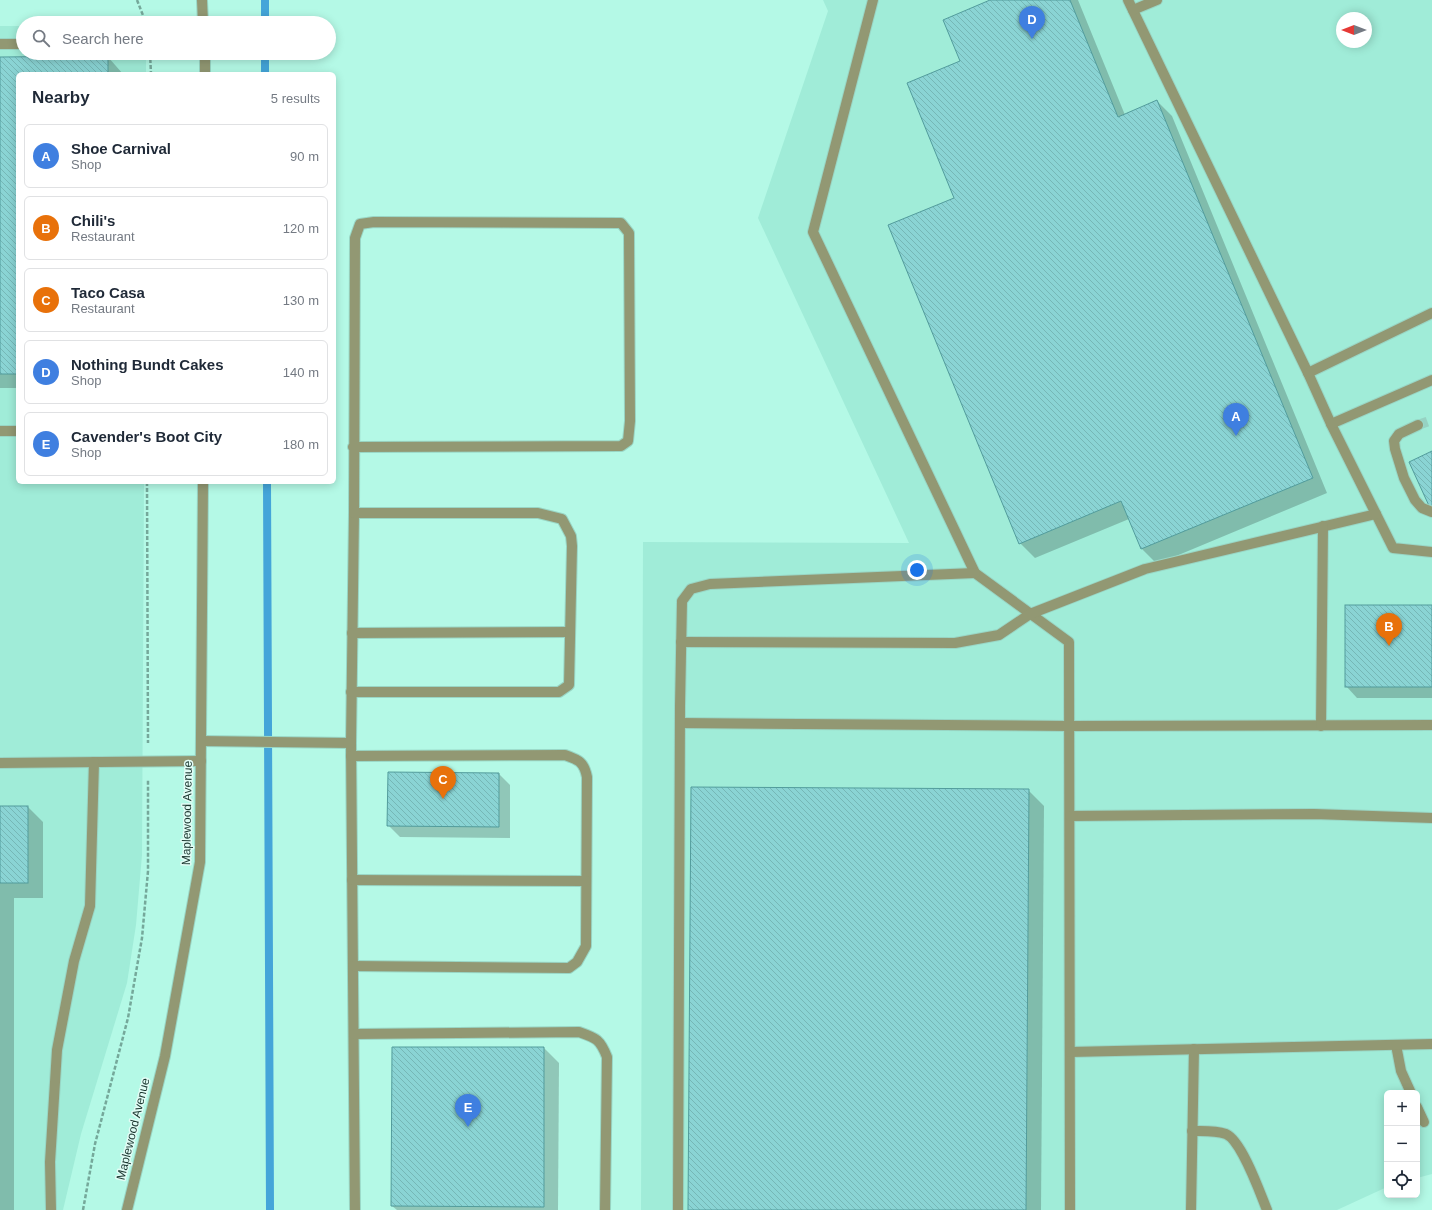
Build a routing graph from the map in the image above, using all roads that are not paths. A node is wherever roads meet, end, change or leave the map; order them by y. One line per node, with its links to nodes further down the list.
1 (202, 0): 6 (street)
2 (873, 0): 25 (street)
3 (1128, 0): 5 (street)
4 (1157, 0): 5 (street)
5 (1133, 10): 12 (street)
6 (203, 16)
7 (0, 44): 8 (street)
8 (16, 44)
9 (205, 60): 10 (street)
10 (205, 72)
11 (1432, 313): 12 (street)
12 (1308, 373): 14 (street)
13 (1432, 380): 14 (street)
14 (1331, 424): 22 (street)
15 (1418, 425): 21 (street)
16 (0, 431): 17 (street)
17 (16, 431)
18 (353, 447): 18 (street); 20 (street)
19 (203, 484): 35 (street, Maplewood Avenue)
20 (354, 512): 27 (street); 28 (street)
21 (1432, 512)
22 (1376, 514): 23 (street); 24 (street)
23 (1323, 526): 26 (street); 34 (street)
24 (1432, 552)
25 (975, 573): 26 (street); 29 (street)
26 (1030, 614): 29 (street); 33 (street)
27 (570, 632): 28 (street); 30 (street)
28 (352, 633): 30 (street)
29 (681, 642): 31 (street)
30 (351, 692): 36 (street)
31 (680, 723): 33 (street); 59 (street)
32 (1432, 725): 34 (street)
33 (1070, 726): 34 (street); 41 (street)
34 (1320, 726)
35 (201, 742): 36 (street); 38 (street, Maplewood Avenue)
36 (351, 743): 37 (street)
37 (351, 756): 43 (street); 44 (street)
38 (201, 761): 39 (street); 56 (street, Maplewood Avenue)
39 (94, 762): 40 (street); 55 (street)
40 (0, 763)
41 (1070, 816): 42 (street); 50 (street)
42 (1432, 818)
43 (352, 880): 44 (street); 45 (street)
44 (586, 881): 45 (street)
45 (353, 966): 46 (street)
46 (354, 1034): 57 (street); 58 (street)
47 (1432, 1044): 48 (street)
48 (1396, 1045): 49 (street); 51 (street)
49 (1194, 1049): 50 (street); 54 (street)
50 (1070, 1052): 60 (street)
51 (1410, 1090)
52 (1420, 1113): 53 (street)
53 (1424, 1122)
54 (1192, 1131): 61 (street); 62 (street)
55 (50, 1210)
56 (127, 1210)
57 (355, 1210)
58 (605, 1210)
59 (678, 1210)
60 (1070, 1210)
61 (1191, 1210)
62 (1267, 1210)

